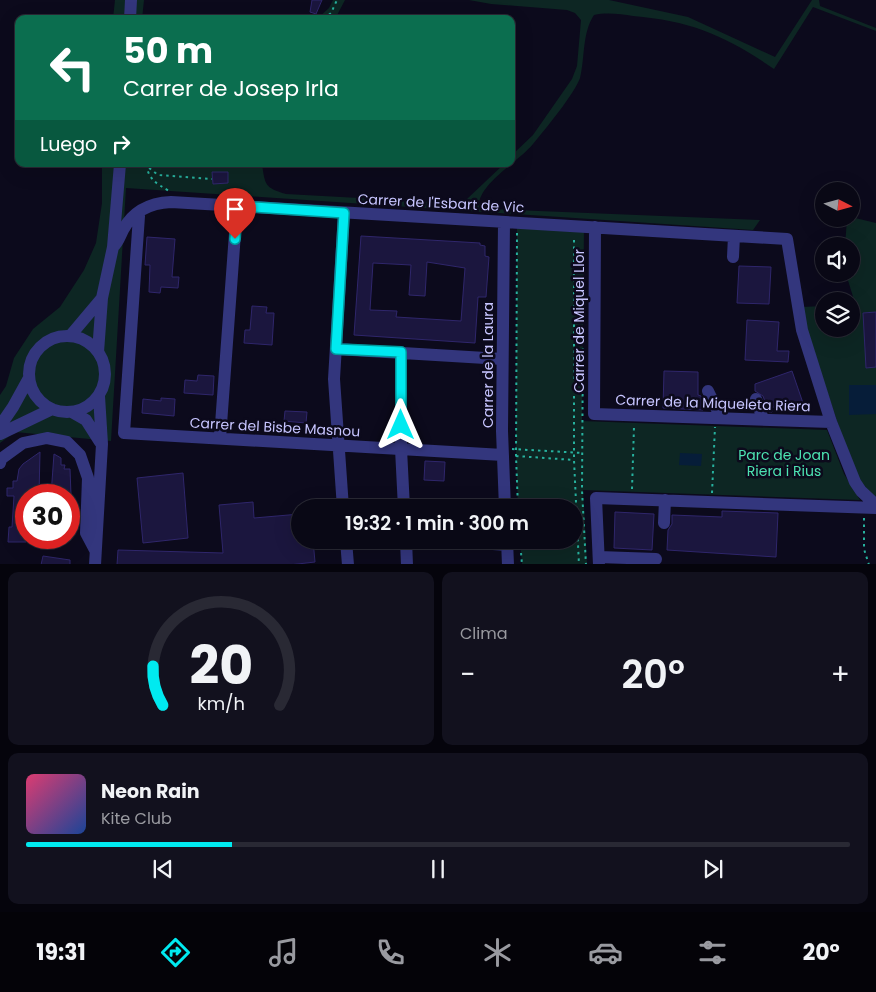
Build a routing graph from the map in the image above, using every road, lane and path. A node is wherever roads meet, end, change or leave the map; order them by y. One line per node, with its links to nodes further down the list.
1 (131, 0): 3 (street)
2 (337, 0): 4 (path)
3 (130, 15)
4 (328, 15)
5 (120, 167): 18 (street)
6 (146, 167): 9 (path)
7 (149, 167): 8 (path)
8 (212, 179)
9 (166, 202): 10 (street, Carrer de l'Esbart de Vic); 18 (street, Carrer de l'Esbart de Vic)
10 (237, 206): 11 (street, Carrer de l'Esbart de Vic); 39 (street)
11 (344, 213): 13 (street, Carrer de l'Esbart de Vic); 22 (street)
12 (139, 216): 39 (street, Carrer del Bisbe Masnou)
13 (504, 222): 14 (street, Carrer de l'Esbart de Vic); 25 (street, Carrer de la Laura)
14 (517, 223): 15 (street, Carrer de l'Esbart de Vic); 43 (path)
15 (595, 227): 16 (street, Carrer de l'Esbart de Vic); 32 (street, Carrer de Miquel Llor)
16 (734, 236): 19 (street); 36 (street, Carrer de l'Esbart de Vic)
17 (574, 240): 45 (path)
18 (113, 247): 20 (street)
19 (733, 257)
20 (102, 298): 21 (street); 23 (street)
21 (70, 336): 23 (street); 26 (street)
22 (336, 349): 24 (street); 41 (street)
23 (98, 352): 28 (street)
24 (401, 352): 25 (street); 42 (street)
25 (502, 359): 46 (street, Carrer de la Laura)
26 (29, 378): 30 (street); 37 (street)
27 (708, 391): 34 (street)
28 (99, 396): 31 (street); 40 (street)
29 (756, 399): 35 (street)
30 (52, 409): 31 (street); 38 (street)
31 (72, 412): 40 (street)
32 (594, 414): 33 (street, Carrer de la Miqueleta Riera)
33 (634, 415): 34 (street, Carrer de la Miqueleta Riera); 54 (path)
34 (718, 418): 35 (street, Carrer de la Miqueleta Riera); 56 (path)
35 (762, 419): 36 (street, Carrer de la Miqueleta Riera)
36 (831, 422): 57 (street)
37 (0, 426)
38 (0, 435): 44 (street)
39 (220, 438): 41 (street, Carrer del Bisbe Masnou)
40 (102, 444): 63 (street)
41 (338, 445): 42 (street, Carrer del Bisbe Masnou); 50 (street)
42 (401, 449): 46 (street, Carrer del Bisbe Masnou); 51 (street)
43 (516, 449): 45 (path); 47 (path)
44 (14, 450): 49 (street); 63 (street)
45 (574, 453): 48 (path); 73 (path)
46 (503, 455): 47 (path); 52 (street, Carrer de la Laura)
47 (516, 456): 48 (path); 53 (path)
48 (574, 460): 72 (path)
49 (0, 463)
50 (342, 499)
51 (404, 499)
52 (505, 499)
53 (518, 499)
54 (631, 499): 55 (street); 65 (street)
55 (666, 500): 56 (street); 58 (street)
56 (711, 502): 57 (street)
57 (872, 508): 74 (path)
58 (664, 523)
59 (347, 549): 68 (street)
60 (406, 549): 69 (street)
61 (507, 549): 70 (street)
62 (521, 549): 71 (path)
63 (95, 550): 67 (street)
64 (633, 551): 65 (street)
65 (599, 557): 66 (street)
66 (656, 559)
67 (95, 564)
68 (348, 564)
69 (407, 564)
70 (508, 564)
71 (522, 564)
72 (579, 564)
73 (586, 564)
74 (869, 564)

